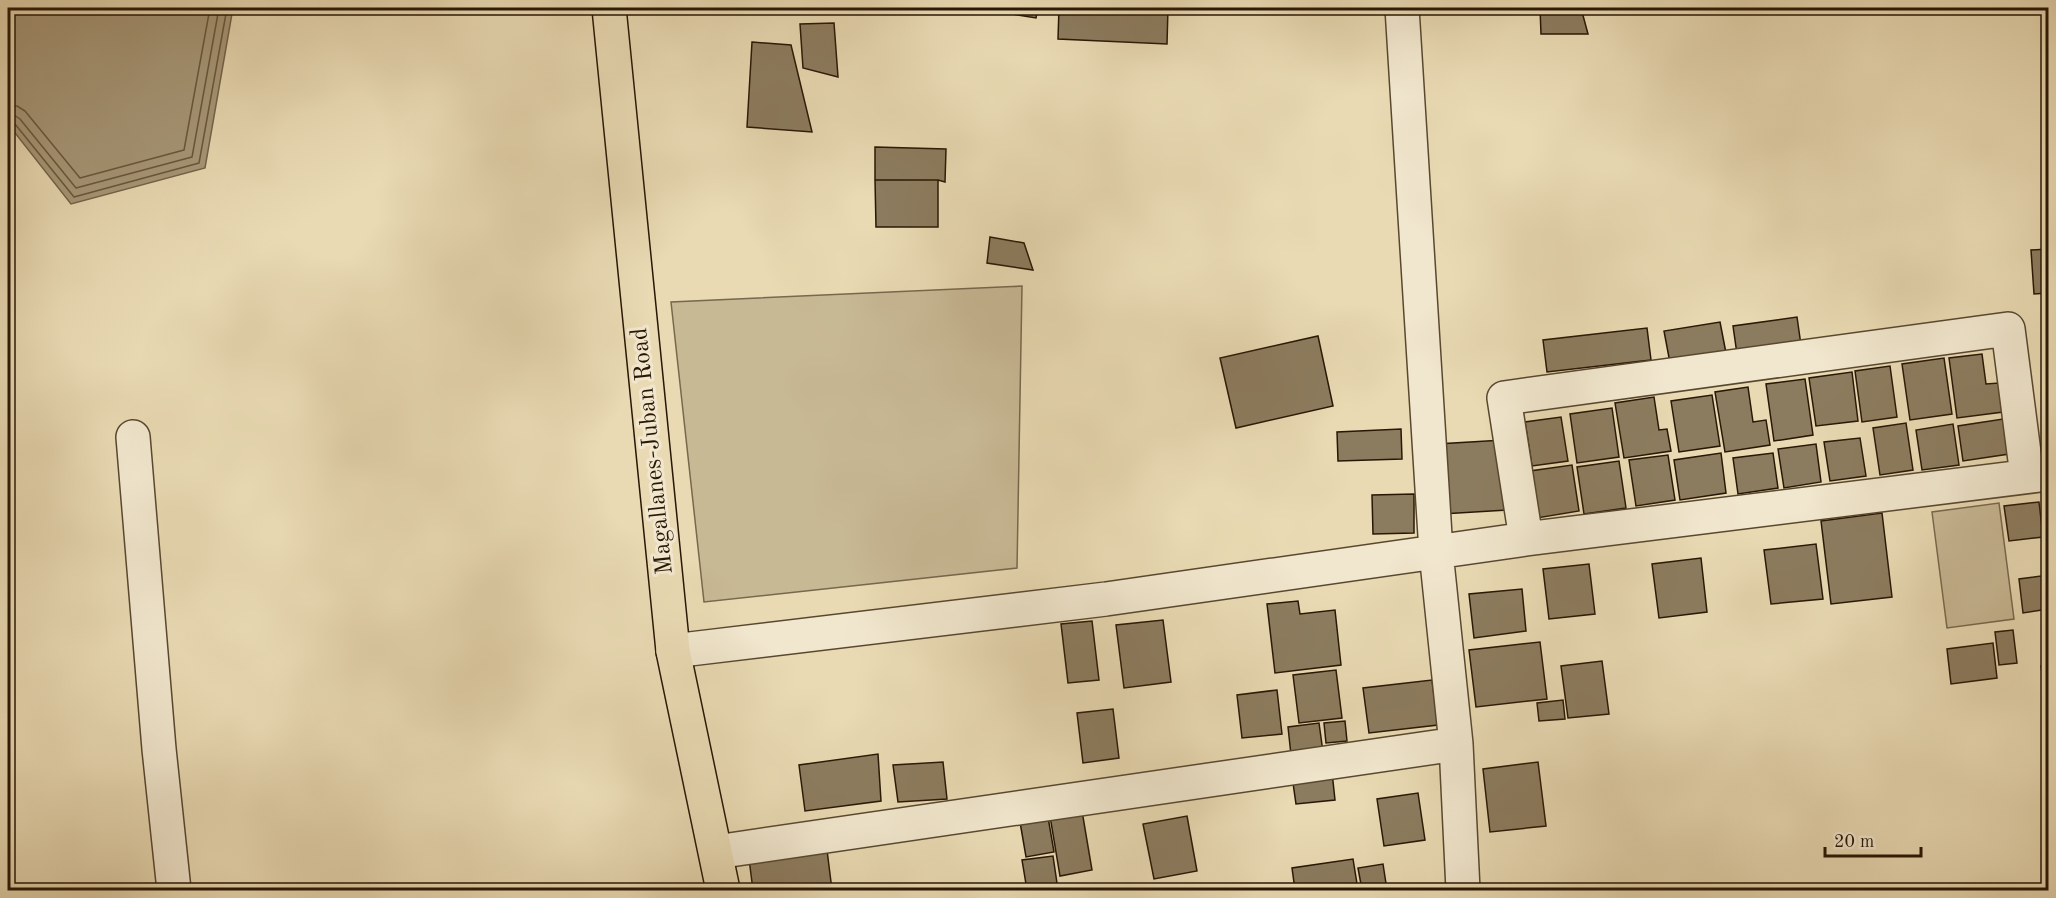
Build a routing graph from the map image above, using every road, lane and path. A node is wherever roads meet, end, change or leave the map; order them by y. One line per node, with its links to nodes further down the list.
1 (609, 8): 7 (main road, Magallanes-Juban Road)
2 (1402, 8): 6 (street)
3 (133, 437): 10 (street)
4 (2038, 475): 5 (street); 5 (street)
5 (1526, 539): 6 (street)
6 (1436, 552): 7 (street); 8 (street)
7 (673, 651): 9 (main road, Magallanes-Juban Road)
8 (1456, 744): 9 (street); 12 (street)
9 (716, 852): 11 (main road, Magallanes-Juban Road)
10 (174, 891)
11 (723, 891)
12 (1463, 891)

